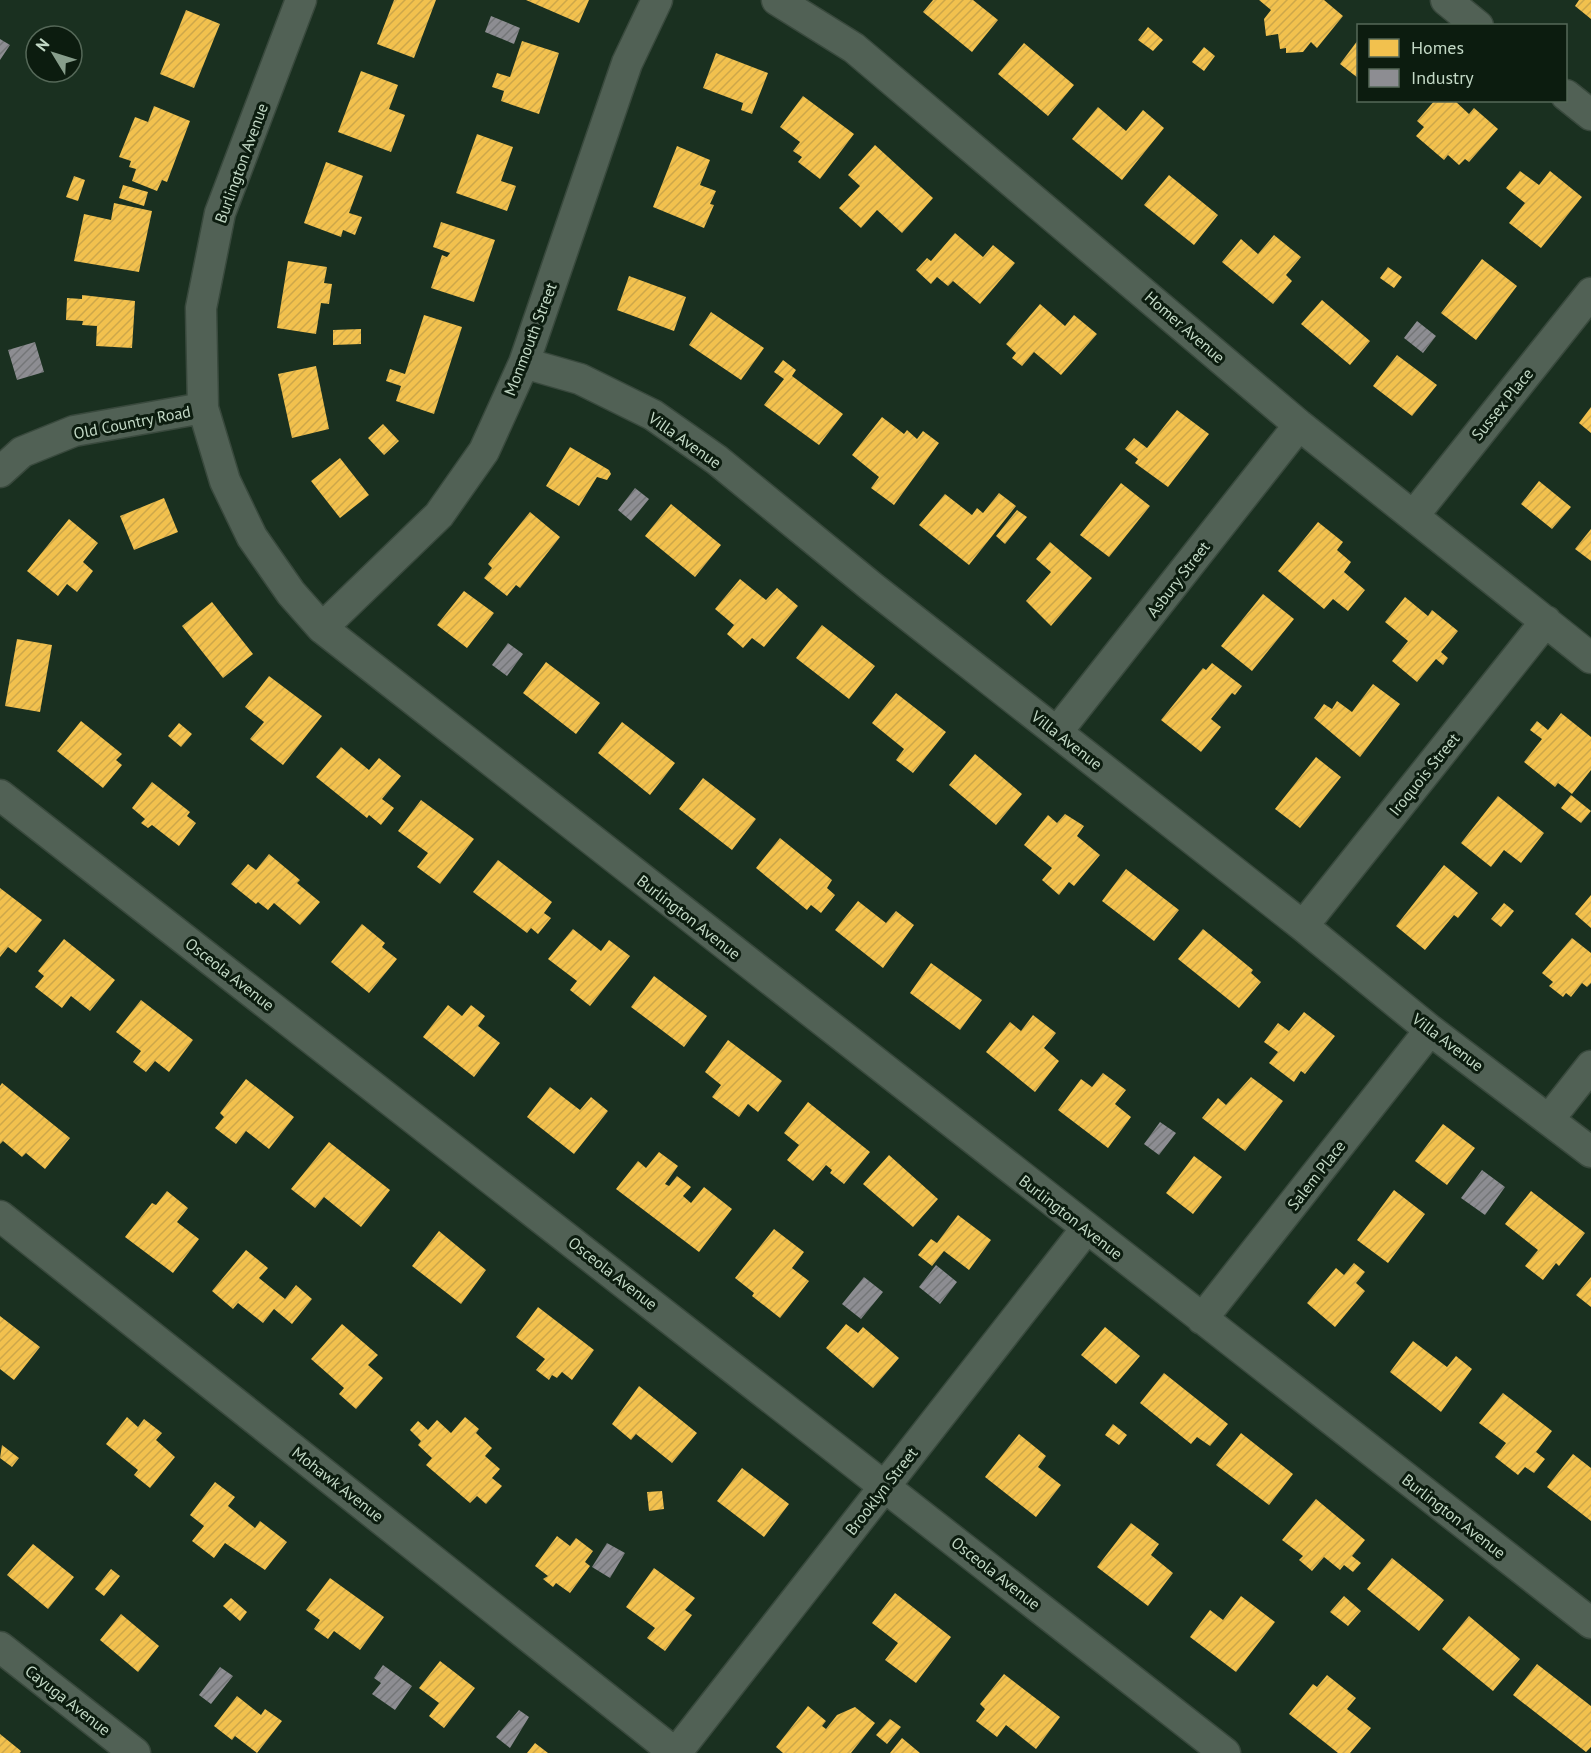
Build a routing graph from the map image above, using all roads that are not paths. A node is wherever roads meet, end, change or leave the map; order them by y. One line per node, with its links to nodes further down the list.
1 (301, 0): 10 (street, Burlington Avenue)
2 (657, 0): 9 (street, Monmouth Street)
3 (777, 0): 11 (street, Homer Avenue)
4 (1446, 0): 5 (street)
5 (1476, 24)
6 (1567, 96): 7 (street)
7 (1591, 115)
8 (1591, 293): 13 (street, Sussex Place)
9 (524, 363): 15 (street, Monmouth Street); 17 (street, Villa Avenue)
10 (203, 408): 12 (street, Old Country Road); 15 (street, Burlington Avenue)
11 (1299, 425): 13 (street, Homer Avenue); 17 (street, Asbury Street)
12 (0, 472)
13 (1414, 515): 14 (street, Homer Avenue)
14 (1546, 621): 16 (street, Homer Avenue); 19 (street, Iroquois Street)
15 (322, 628): 25 (street, Burlington Avenue)
16 (1591, 658)
17 (1057, 732): 19 (street, Villa Avenue)
18 (0, 795): 27 (street, Osceola Avenue)
19 (1303, 926): 20 (street, Villa Avenue)
20 (1430, 1030): 22 (street, Villa Avenue); 26 (street, Salem Place)
21 (1591, 1066): 22 (street)
22 (1550, 1118): 23 (street, Villa Avenue)
23 (1591, 1152)
24 (0, 1216): 31 (street, Mohawk Avenue)
25 (1086, 1229): 26 (street, Burlington Avenue); 27 (street, Brooklyn Street)
26 (1202, 1319): 28 (street, Burlington Avenue)
27 (885, 1486): 31 (street, Brooklyn Street); 32 (street, Osceola Avenue)
28 (1591, 1623)
29 (0, 1647): 30 (street, Cayuga Avenue)
30 (135, 1753)
31 (676, 1753)
32 (1225, 1753)

